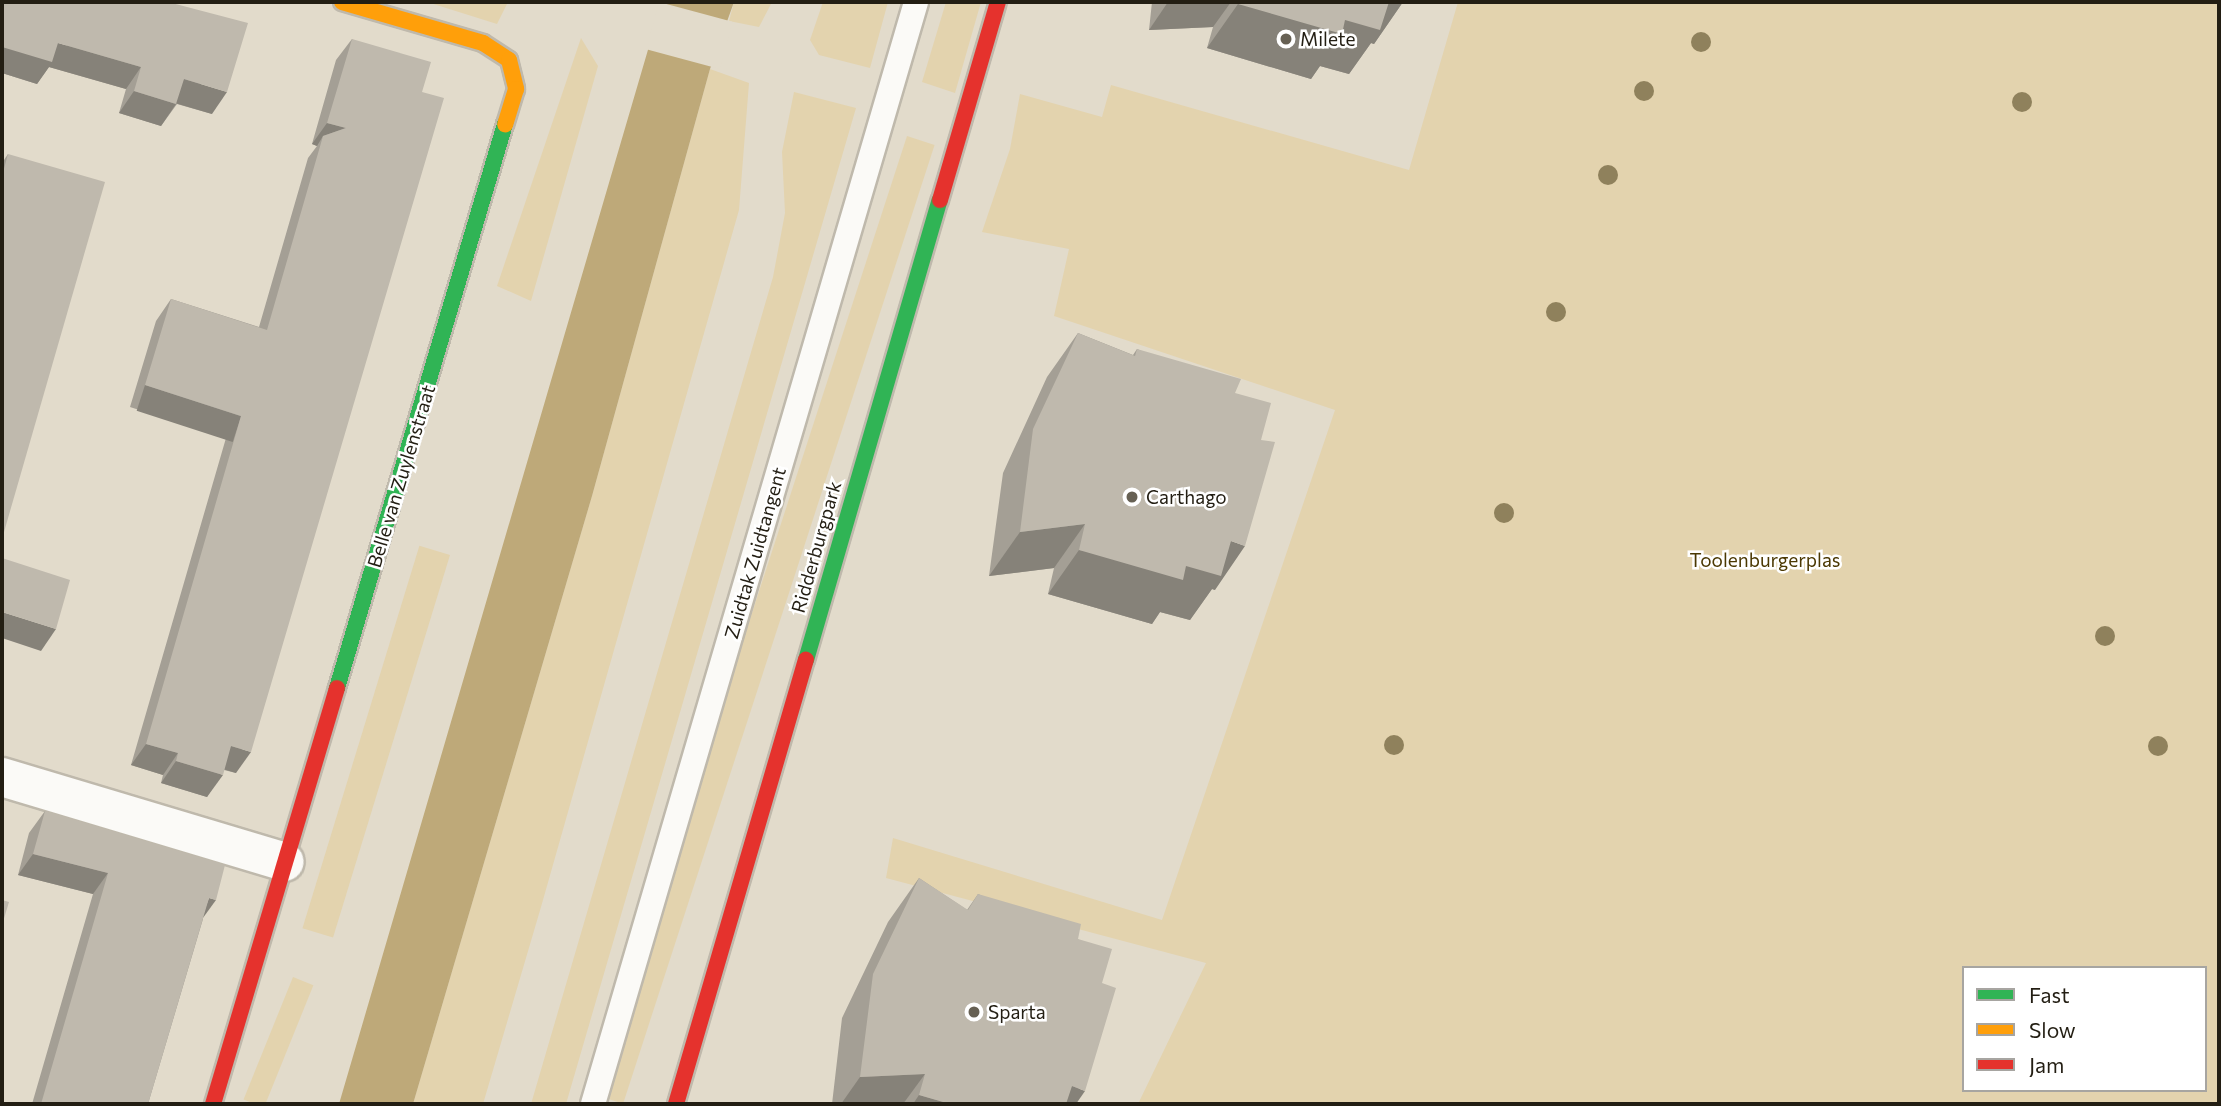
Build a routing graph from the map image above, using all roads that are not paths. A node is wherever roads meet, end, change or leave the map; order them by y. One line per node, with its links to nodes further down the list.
1 (342, 2): 5 (street, Belle van Zuylenstraat)
2 (916, 2): 7 (lane, Zuidtak Zuidtangent)
3 (998, 2): 8 (street, Ridderburgpark)
4 (2, 777): 5 (street)
5 (285, 862): 6 (street, Belle van Zuylenstraat)
6 (213, 1104)
7 (593, 1104)
8 (676, 1104)

